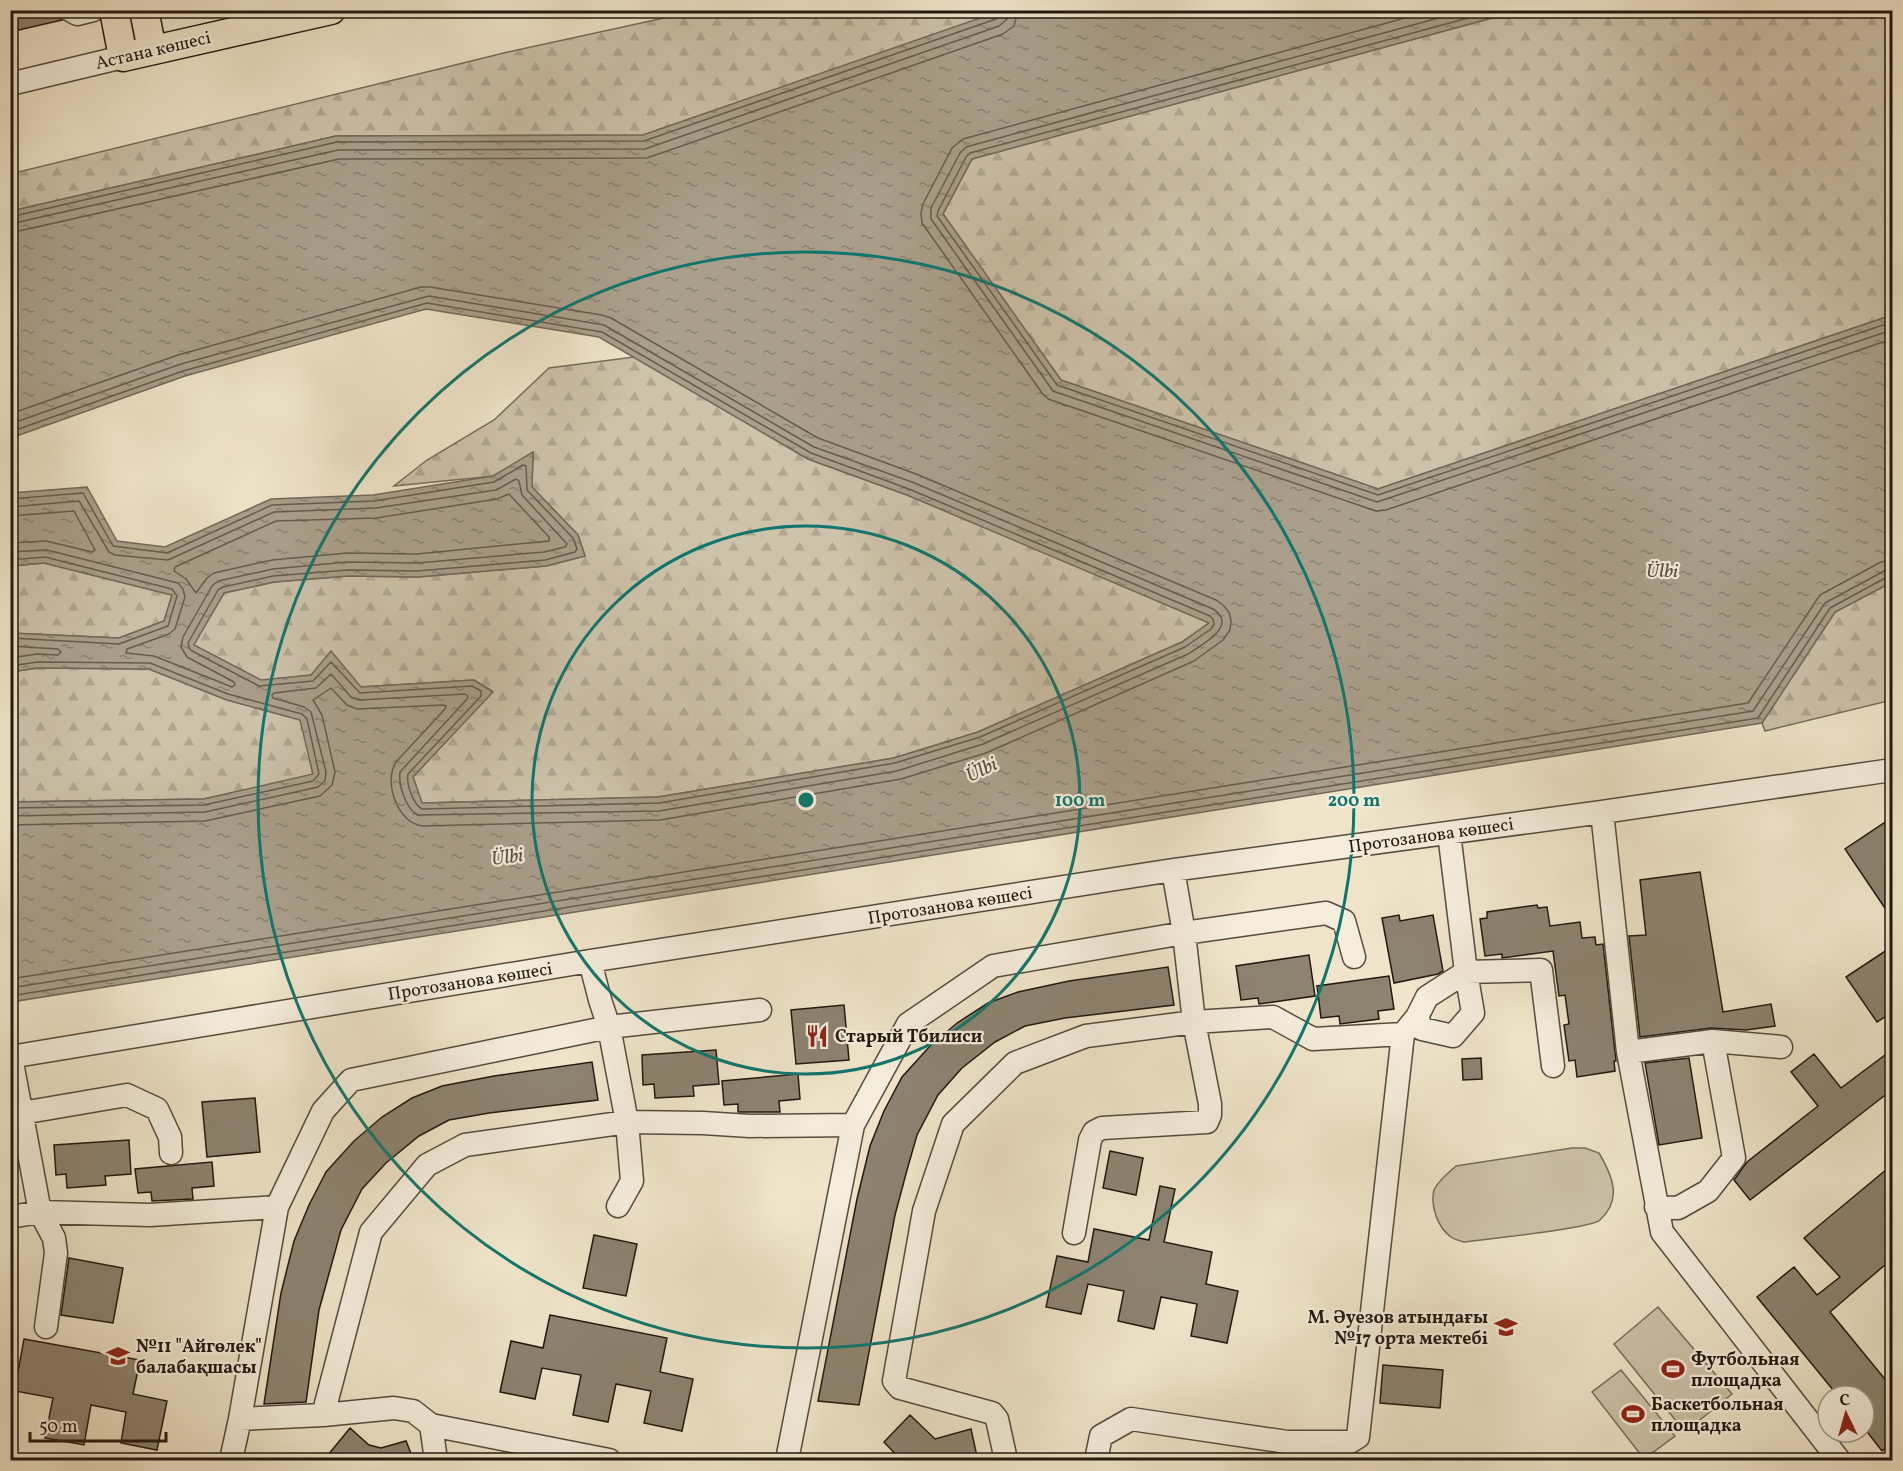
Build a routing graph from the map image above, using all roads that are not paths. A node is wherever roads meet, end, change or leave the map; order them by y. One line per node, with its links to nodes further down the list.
1 (70, 10): 2 (street)
2 (93, 10)
3 (114, 10): 7 (main road)
4 (144, 10): 6 (main road)
5 (331, 10): 6 (main road, Астана көшесі)
6 (152, 50): 7 (main road, Астана көшесі)
7 (123, 57): 8 (street, Астана көшесі)
8 (10, 84)
9 (1893, 770): 10 (street, Протозанова көшесі)
10 (1602, 812): 11 (street, Протозанова көшесі); 24 (street)
11 (1449, 833): 12 (street, Протозанова көшесі); 16 (street)
12 (1173, 870): 13 (street); 15 (street, Протозанова көшесі)
13 (1184, 933): 14 (street); 19 (street); 29 (street)
14 (1354, 957)
15 (590, 961): 20 (street); 25 (street, Протозанова көшесі)
16 (1466, 972): 18 (street); 18 (street); 26 (street)
17 (760, 1010): 20 (street)
18 (1418, 1017): 21 (street)
19 (1194, 1022): 21 (street); 36 (street); 45 (street)
20 (609, 1027): 28 (street); 32 (street)
21 (1403, 1034): 46 (street)
22 (1713, 1041): 23 (street); 24 (street); 33 (street)
23 (1781, 1047)
24 (1628, 1052): 33 (street)
25 (11, 1058): 27 (street)
26 (1553, 1066)
27 (15, 1114): 30 (street); 34 (street)
28 (627, 1122): 29 (street); 31 (street); 38 (street)
29 (853, 1125): 44 (street)
30 (171, 1153)
31 (618, 1206)
32 (277, 1207): 34 (street); 39 (street)
33 (1656, 1207): 47 (street)
34 (40, 1212): 35 (street); 37 (street)
35 (10, 1217)
36 (1074, 1233)
37 (46, 1327)
38 (323, 1414): 39 (street); 40 (street)
39 (240, 1419): 41 (street)
40 (431, 1425): 42 (street); 43 (street)
41 (231, 1461)
42 (436, 1461)
43 (609, 1461)
44 (787, 1461)
45 (1006, 1461)
46 (1096, 1461)
47 (1839, 1461)

